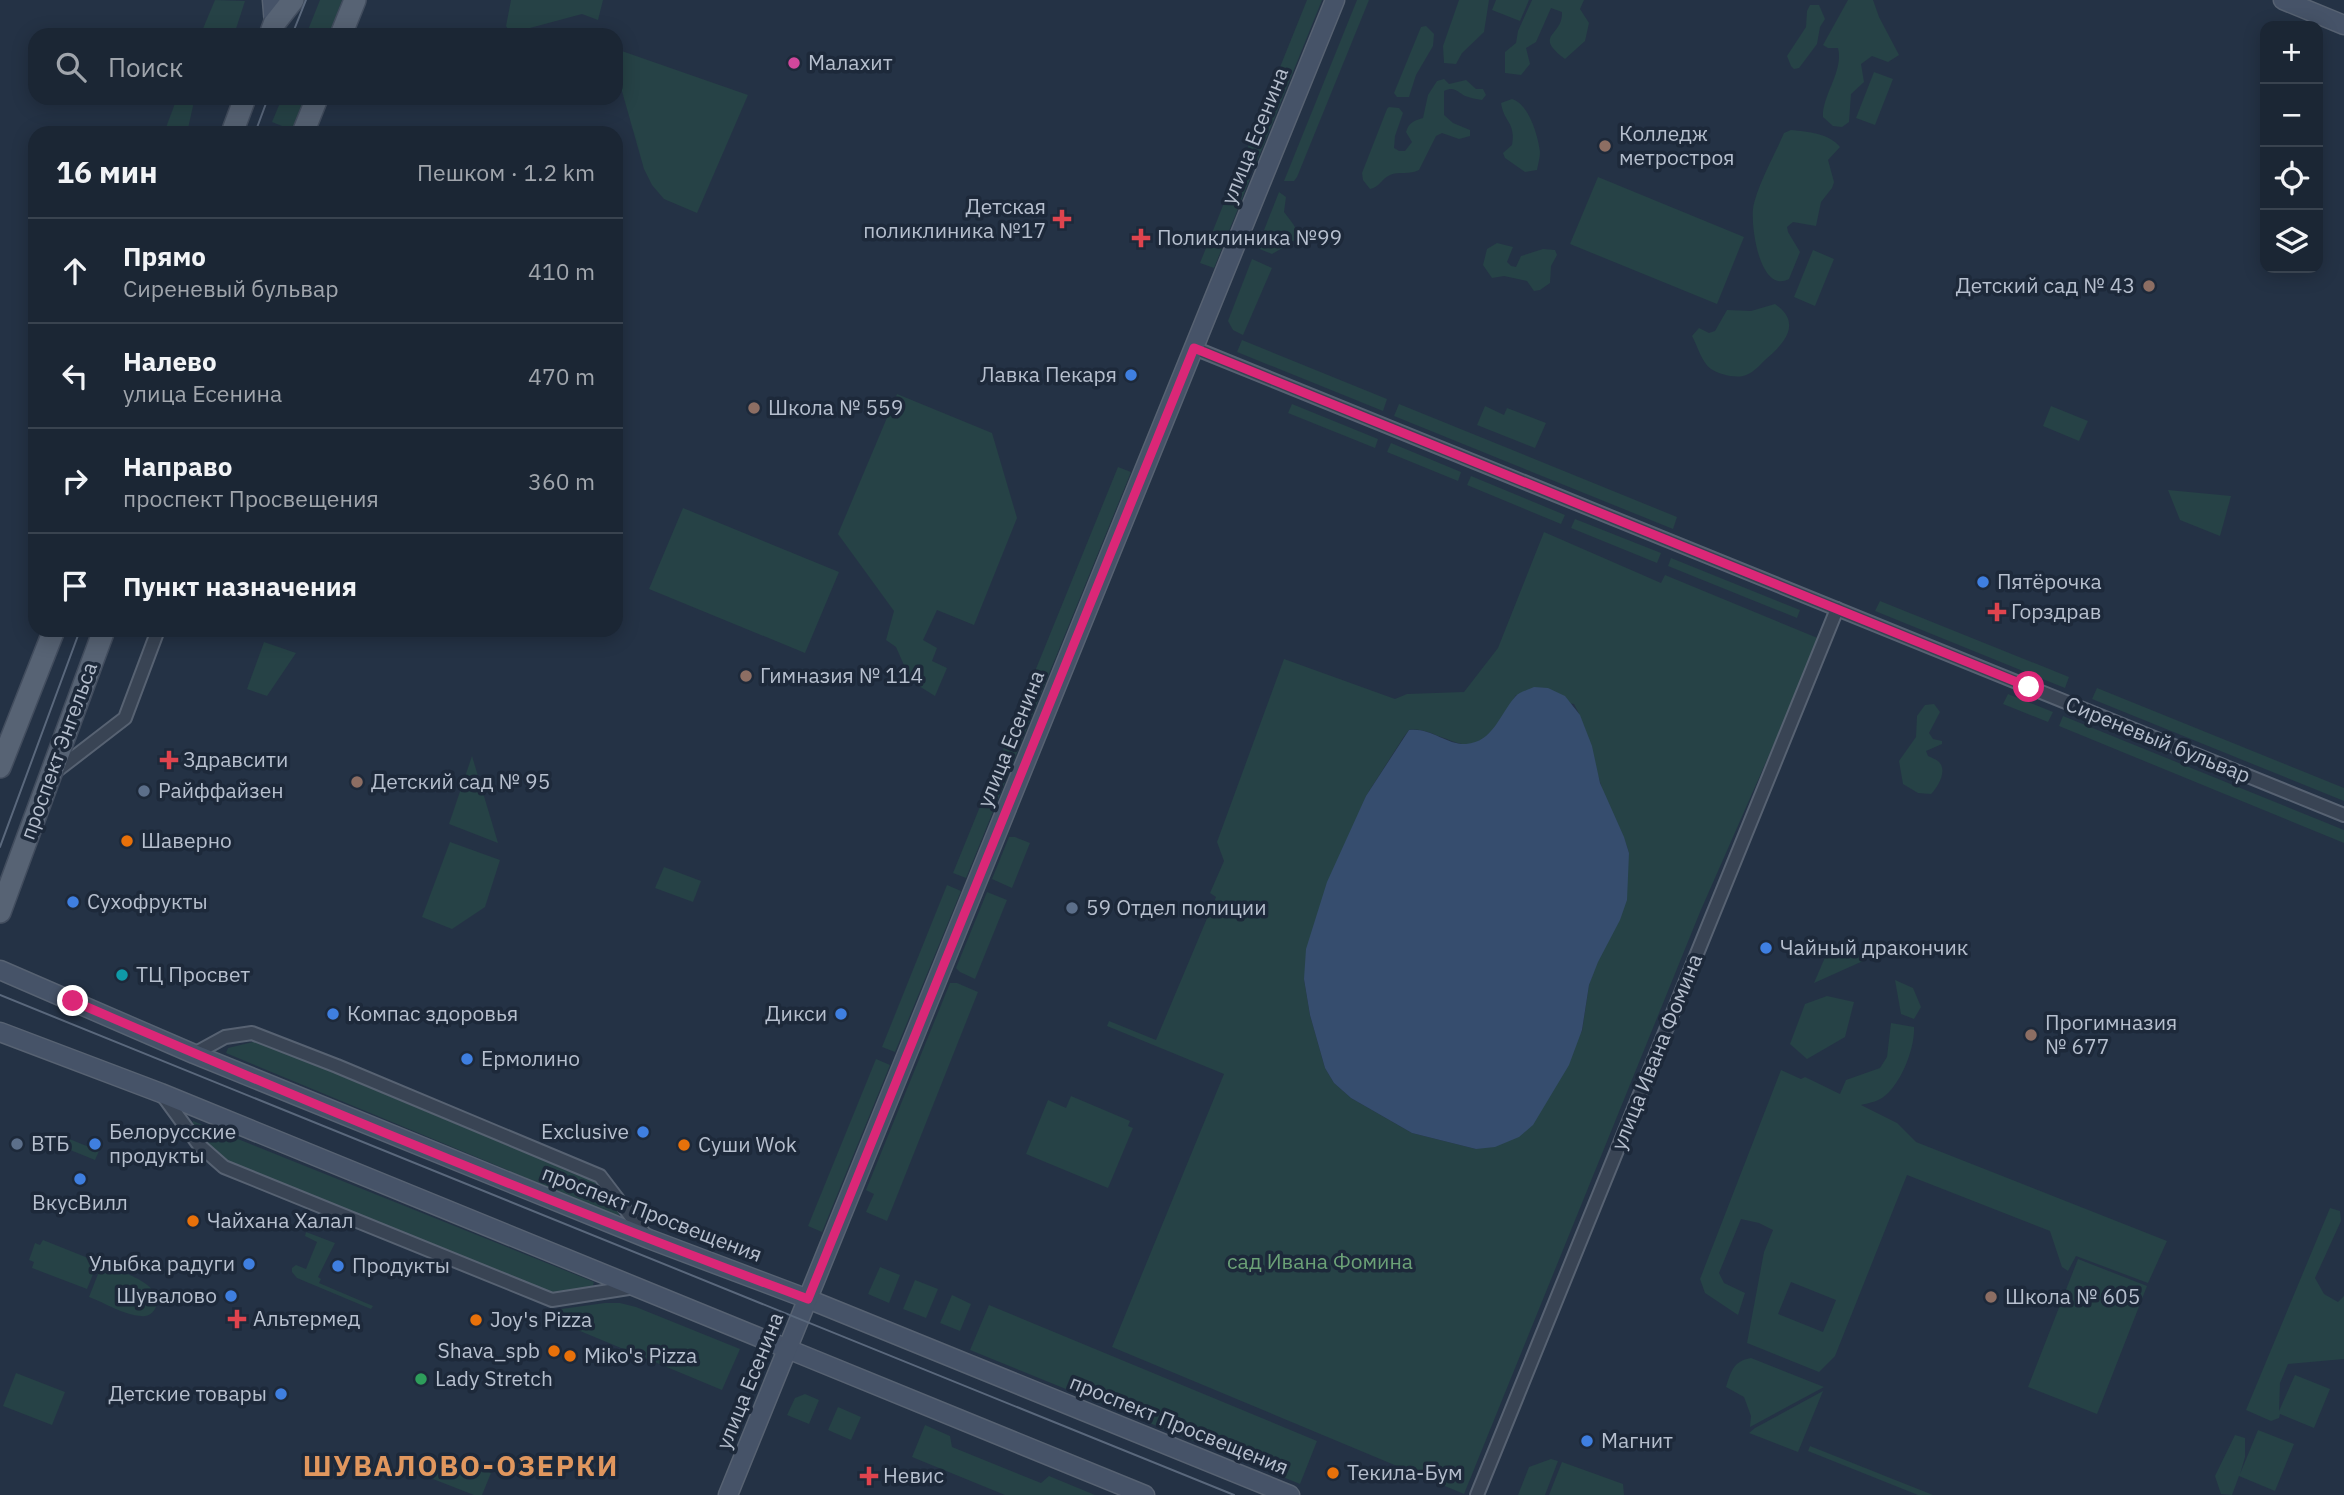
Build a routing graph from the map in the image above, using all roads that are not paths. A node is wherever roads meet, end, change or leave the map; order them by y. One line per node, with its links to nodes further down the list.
1 (272, 0): 7 (main road)
2 (292, 0): 8 (main road)
3 (355, 0): 9 (main road)
4 (1335, 0): 14 (main road, улица Есенина)
5 (2283, 0): 6 (main road)
6 (2344, 25)
7 (272, 28)
8 (273, 28)
9 (344, 28)
10 (242, 105): 12 (main road)
11 (314, 105): 13 (main road)
12 (235, 126)
13 (306, 126)
14 (1194, 348): 15 (street, Сиреневый бульвар); 29 (main road, улица Есенина)
15 (1837, 609): 21 (street, Сиреневый бульвар); 34 (street, улица Ивана Фомина)
16 (51, 637): 19 (main road)
17 (101, 637): 20 (main road, проспект Энгельса)
18 (155, 637): 20 (street)
19 (0, 767)
20 (49, 777): 22 (main road, проспект Энгельса)
21 (2344, 815)
22 (0, 912)
23 (0, 970): 25 (main road, проспект Просвещения)
24 (0, 1032): 26 (main road)
25 (194, 1054): 27 (main road, проспект Просвещения); 27 (street)
26 (161, 1093): 28 (main road); 28 (street)
27 (649, 1239): 29 (main road, проспект Просвещения)
28 (635, 1287): 30 (main road)
29 (808, 1299): 30 (main road, улица Есенина); 33 (main road, проспект Просвещения)
30 (787, 1350): 31 (main road, улица Есенина); 32 (main road)
31 (728, 1495)
32 (1145, 1495)
33 (1290, 1495)
34 (1477, 1495)

